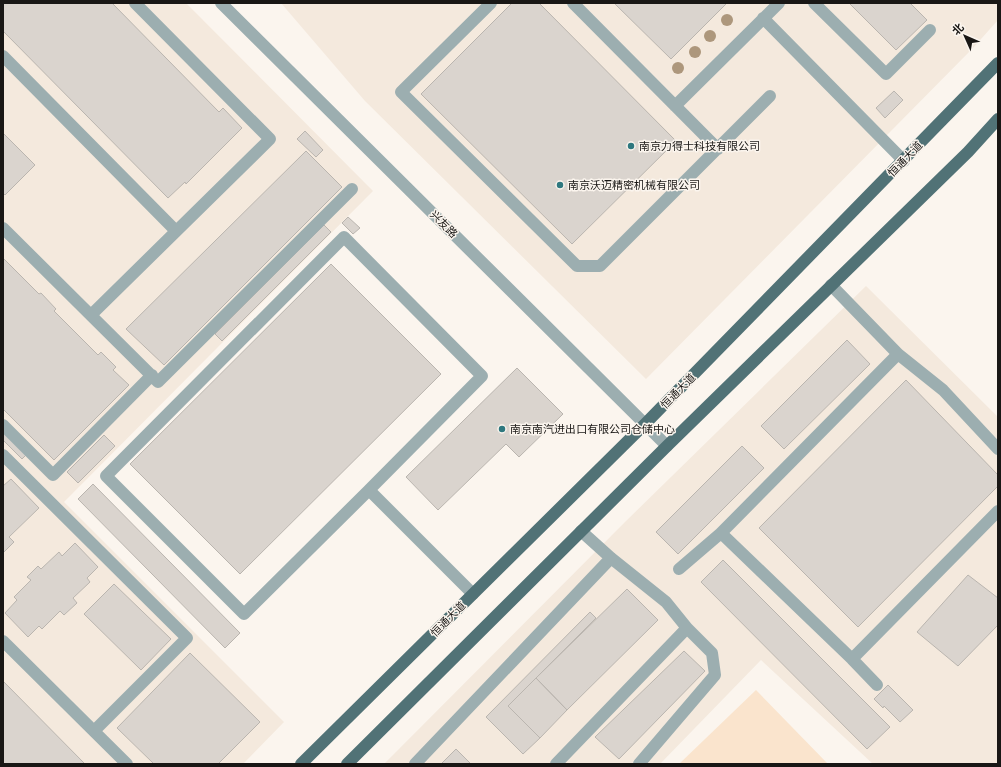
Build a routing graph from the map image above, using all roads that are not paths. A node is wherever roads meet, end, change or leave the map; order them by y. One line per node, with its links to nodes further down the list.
1 (135, 3): 18 (street)
2 (221, 3): 23 (street, 兴友路)
3 (490, 3): 14 (street)
4 (573, 3): 12 (street)
5 (779, 3): 7 (street)
6 (814, 3): 8 (street)
7 (763, 18): 12 (street); 15 (street)
8 (930, 30)
9 (3, 56): 18 (street)
10 (998, 63): 15 (main road, 恒通大道)
11 (770, 96): 14 (street)
12 (675, 106): 14 (street)
13 (998, 119): 19 (main road)
14 (718, 149)
15 (904, 160): 23 (main road, 恒通大道)
16 (352, 189): 22 (street)
17 (3, 228): 20 (street)
18 (176, 231): 20 (street)
19 (831, 285): 21 (street); 25 (main road)
20 (91, 316): 22 (street)
21 (898, 354): 26 (street); 31 (street)
22 (152, 375): 24 (street)
23 (645, 424): 25 (street, 兴友路); 34 (main road, 恒通大道)
24 (3, 425)
25 (666, 446): 30 (main road)
26 (998, 449)
27 (3, 455): 39 (street)
28 (369, 490): 28 (street); 34 (street)
29 (998, 511): 37 (street)
30 (581, 531): 32 (street); 42 (main road)
31 (721, 533): 33 (street); 37 (street)
32 (611, 558): 35 (street); 43 (street)
33 (679, 569)
34 (473, 594): 41 (main road, 恒通大道)
35 (688, 628): 44 (street); 45 (street)
36 (3, 641): 39 (street)
37 (852, 659): 38 (street)
38 (876, 685)
39 (94, 731): 40 (street)
40 (127, 764)
41 (301, 764)
42 (347, 764)
43 (415, 764)
44 (556, 764)
45 (639, 764)

